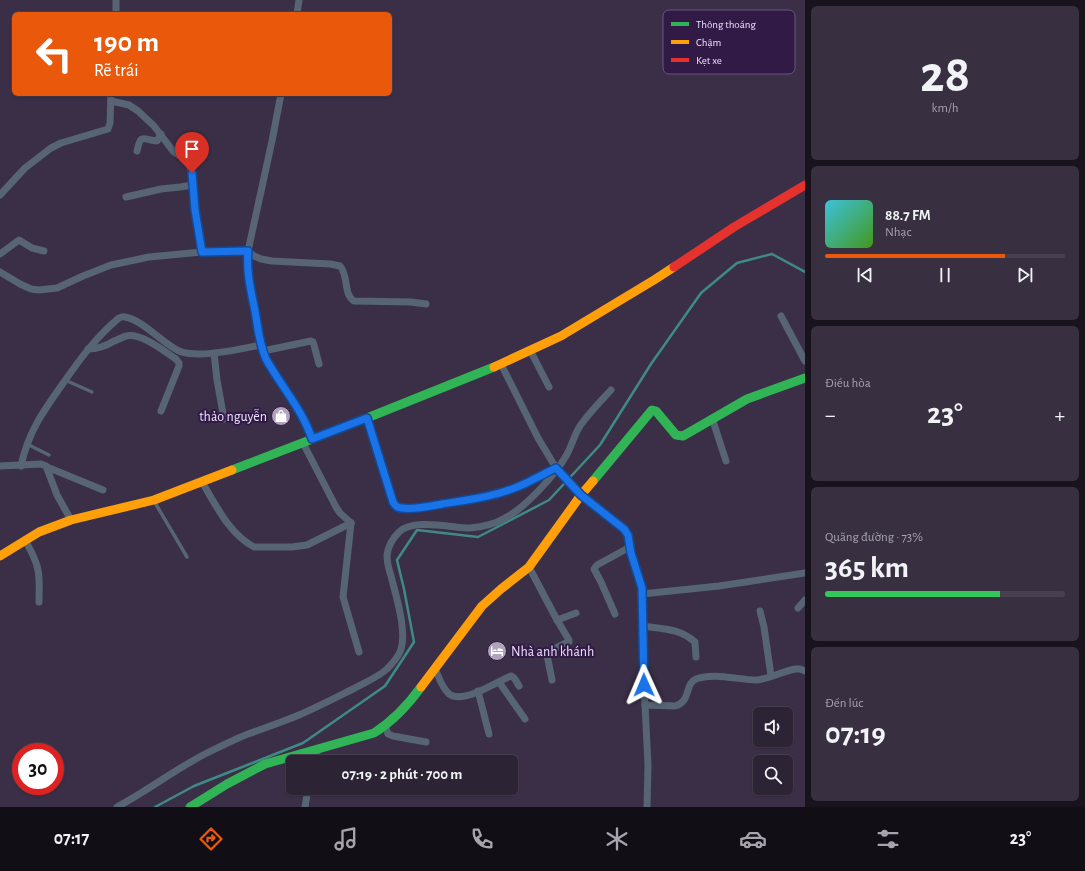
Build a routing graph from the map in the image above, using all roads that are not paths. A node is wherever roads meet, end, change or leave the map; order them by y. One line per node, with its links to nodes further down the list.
1 (116, 0): 3 (street)
2 (300, 0): 4 (street)
3 (116, 12)
4 (297, 12)
5 (281, 96): 14 (street)
6 (111, 98): 7 (street); 11 (street)
7 (161, 134): 8 (street); 9 (street)
8 (137, 151)
9 (193, 185): 12 (street); 15 (street)
10 (805, 185): 22 (street)
11 (0, 195)
12 (126, 197)
13 (44, 251): 16 (street)
14 (248, 251): 15 (street); 18 (street); 20 (street)
15 (202, 252): 17 (street)
16 (0, 254)
17 (0, 272)
18 (426, 304)
19 (781, 316): 24 (street)
20 (262, 348): 23 (street); 25 (street); 36 (street)
21 (88, 349): 23 (street); 28 (street); 32 (street)
22 (530, 350): 26 (street); 29 (street)
23 (214, 353): 35 (street)
24 (805, 362)
25 (319, 364)
26 (501, 364): 33 (street); 43 (street)
27 (805, 378): 34 (street)
28 (65, 380): 31 (lane); 37 (street)
29 (549, 387)
30 (611, 390): 43 (street)
31 (92, 392)
32 (161, 411)
33 (367, 418): 36 (street); 43 (street)
34 (712, 418): 39 (street); 46 (street)
35 (224, 419)
36 (308, 441): 44 (street); 49 (street)
37 (26, 444): 38 (lane); 41 (street)
38 (49, 454)
39 (726, 461)
40 (0, 466): 41 (street)
41 (20, 466): 42 (street)
42 (47, 468): 45 (street); 48 (street)
43 (558, 471): 46 (street); 82 (street)
44 (202, 482): 47 (street); 49 (street)
45 (103, 490)
46 (578, 492): 51 (street); 54 (street)
47 (154, 500): 48 (street); 53 (lane)
48 (71, 520): 50 (street)
49 (351, 522): 65 (street)
50 (25, 540): 52 (street); 58 (street)
51 (630, 547): 56 (street); 62 (street)
52 (0, 556)
53 (187, 557)
54 (529, 567): 63 (street); 67 (street)
55 (805, 573): 56 (street)
56 (642, 594): 64 (street)
57 (805, 600): 59 (street)
58 (39, 602)
59 (798, 608)
60 (760, 611): 69 (street)
61 (576, 613): 63 (street)
62 (615, 614)
63 (557, 620): 70 (street)
64 (643, 626): 66 (street); 74 (street)
65 (359, 652)
66 (696, 657)
67 (435, 670): 73 (street); 76 (street)
68 (805, 671): 69 (street)
69 (771, 676): 74 (street)
70 (552, 680)
71 (499, 682): 72 (street); 73 (street); 75 (street)
72 (519, 686)
73 (478, 691): 77 (street)
74 (645, 705): 85 (street)
75 (525, 719)
76 (386, 726): 78 (street); 79 (street)
77 (489, 734)
78 (426, 742)
79 (318, 749): 80 (street); 83 (street)
80 (316, 755)
81 (307, 795): 84 (street)
82 (116, 807)
83 (190, 807)
84 (305, 807)
85 (647, 807)

